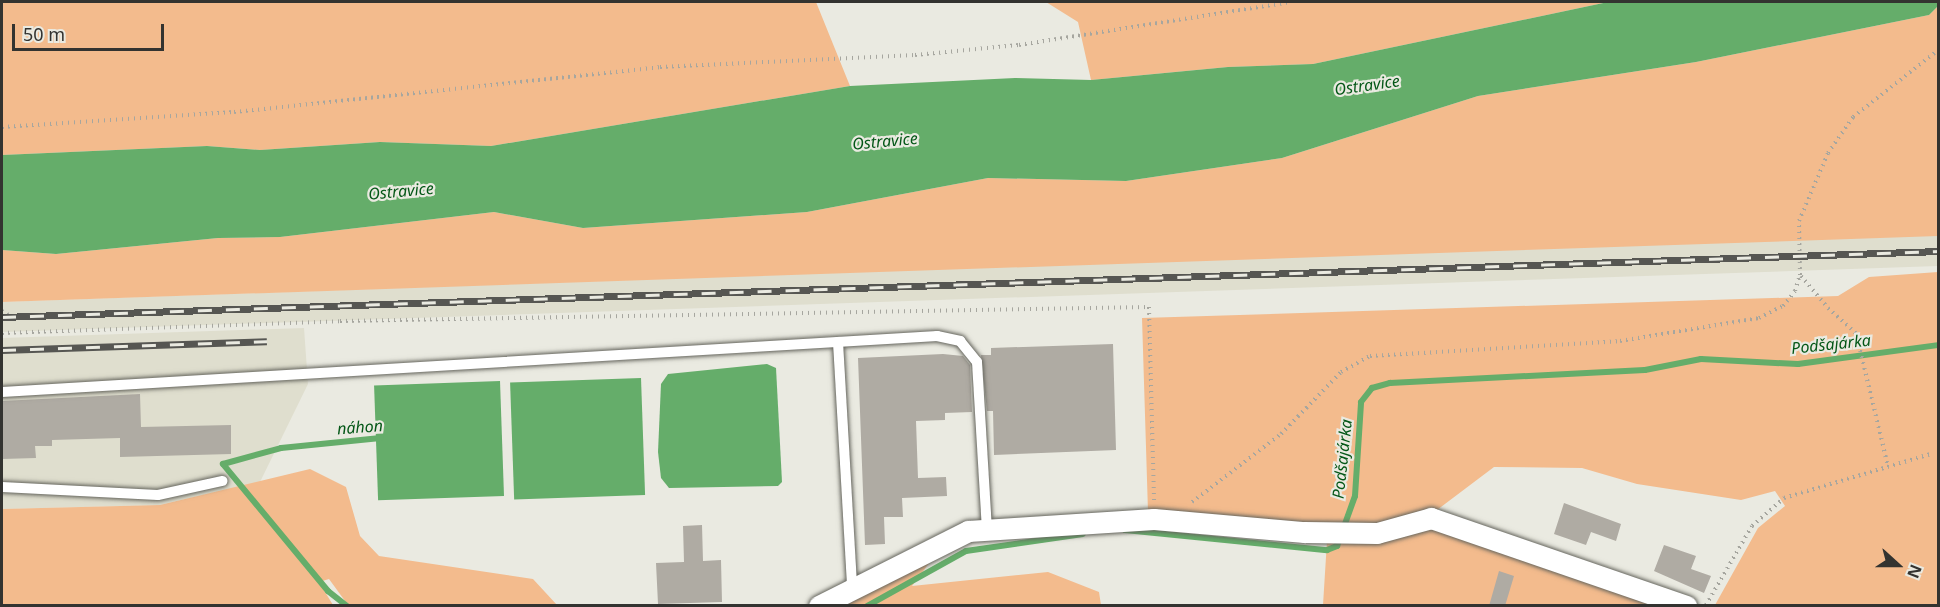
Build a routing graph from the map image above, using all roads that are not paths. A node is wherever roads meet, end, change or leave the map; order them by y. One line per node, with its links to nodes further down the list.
1 (838, 342): 2 (lane); 5 (lane); 6 (lane)
2 (2, 392)
3 (222, 481): 4 (lane)
4 (2, 487)
5 (987, 528): 6 (street); 8 (street)
6 (852, 588): 7 (street)
7 (819, 606)
8 (1686, 606)

